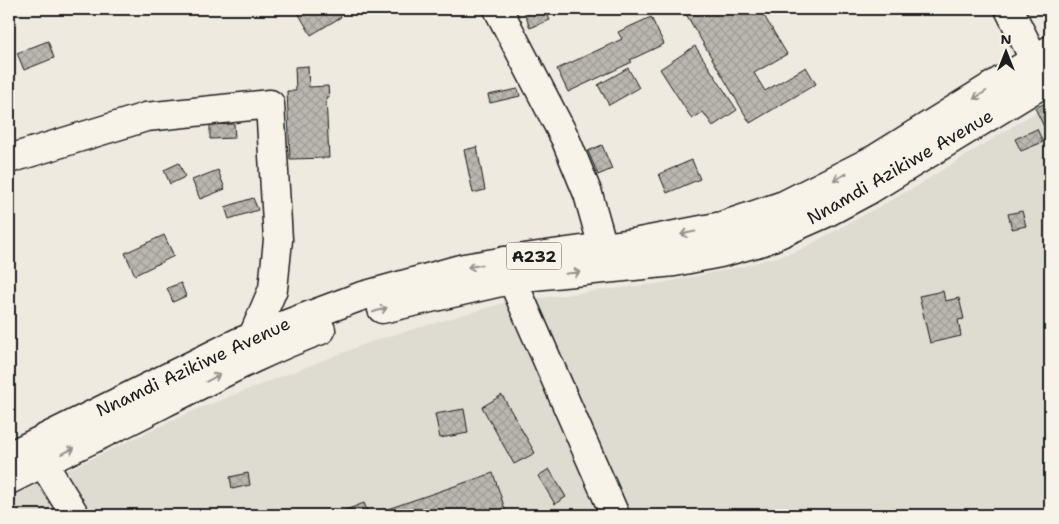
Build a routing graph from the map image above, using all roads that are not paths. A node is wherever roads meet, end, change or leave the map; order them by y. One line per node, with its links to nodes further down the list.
1 (498, 9): 5 (main road)
2 (1009, 9): 3 (main road)
3 (1045, 64): 5 (main road, Nnamdi Azikiwe Avenue / A232, one-way to 5); 6 (main road, Nnamdi Azikiwe Avenue / A232, one-way to 3)
4 (9, 160): 7 (main road)
5 (603, 247): 6 (main road, Nnamdi Azikiwe Avenue / A232)
6 (508, 270): 7 (main road, Nnamdi Azikiwe Avenue / A232, one-way to 7); 9 (main road, Nnamdi Azikiwe Avenue / A232, one-way to 6); 12 (main road)
7 (253, 336): 8 (main road, Nnamdi Azikiwe Avenue / A232)
8 (9, 456)
9 (43, 463): 10 (main road, Nnamdi Azikiwe Avenue / A232); 11 (main road)
10 (9, 480)
11 (70, 513)
12 (615, 515)

